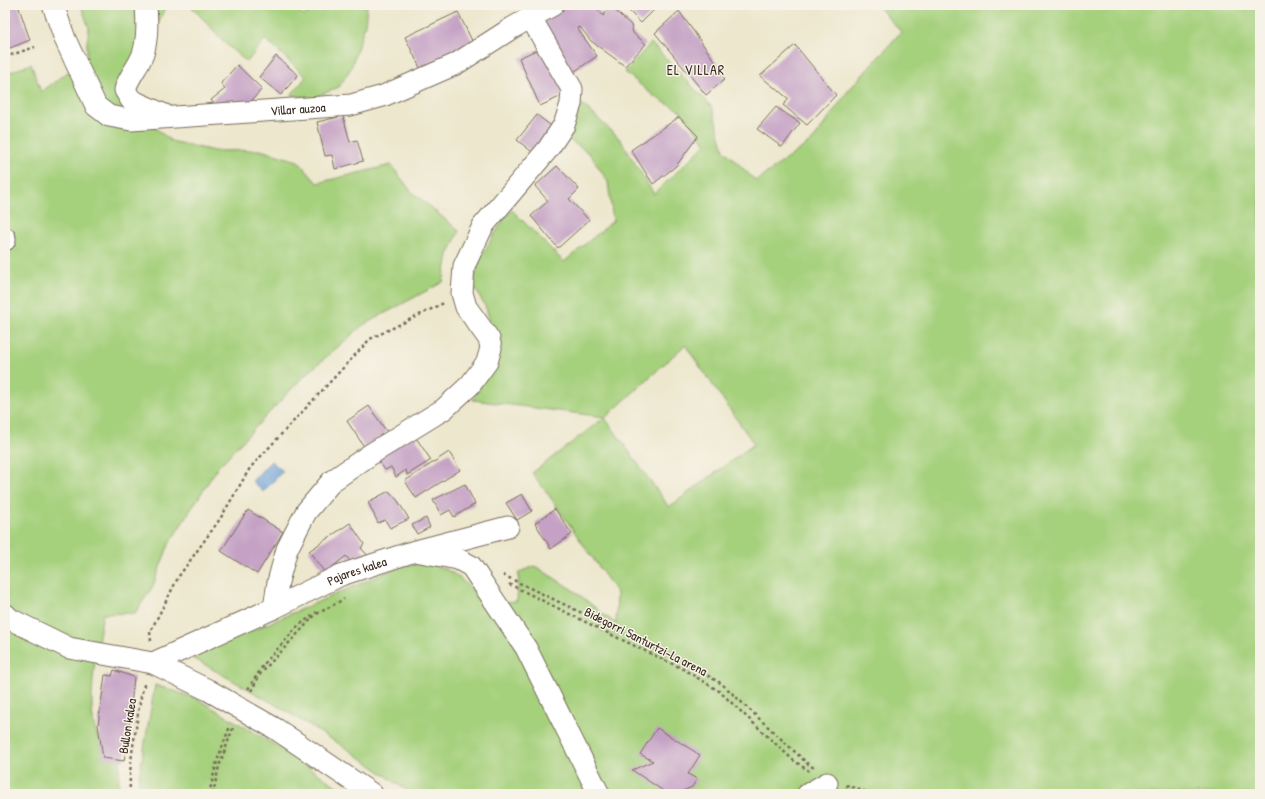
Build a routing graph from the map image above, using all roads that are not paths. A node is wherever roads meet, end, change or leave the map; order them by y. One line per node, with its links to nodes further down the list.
1 (53, 5): 5 (street, Villar auzoa)
2 (146, 5): 5 (street)
3 (553, 5): 4 (street, Villar auzoa)
4 (531, 18): 5 (street, Villar auzoa); 8 (street)
5 (170, 117)
6 (508, 527): 7 (street)
7 (415, 551): 8 (street, Pajares kalea); 13 (street, Pajares kalea)
8 (274, 608): 10 (street, Pajares kalea)
9 (5, 614): 10 (street)
10 (153, 662): 12 (street)
11 (829, 779): 14 (street)
12 (372, 794)
13 (599, 794)
14 (808, 794)

